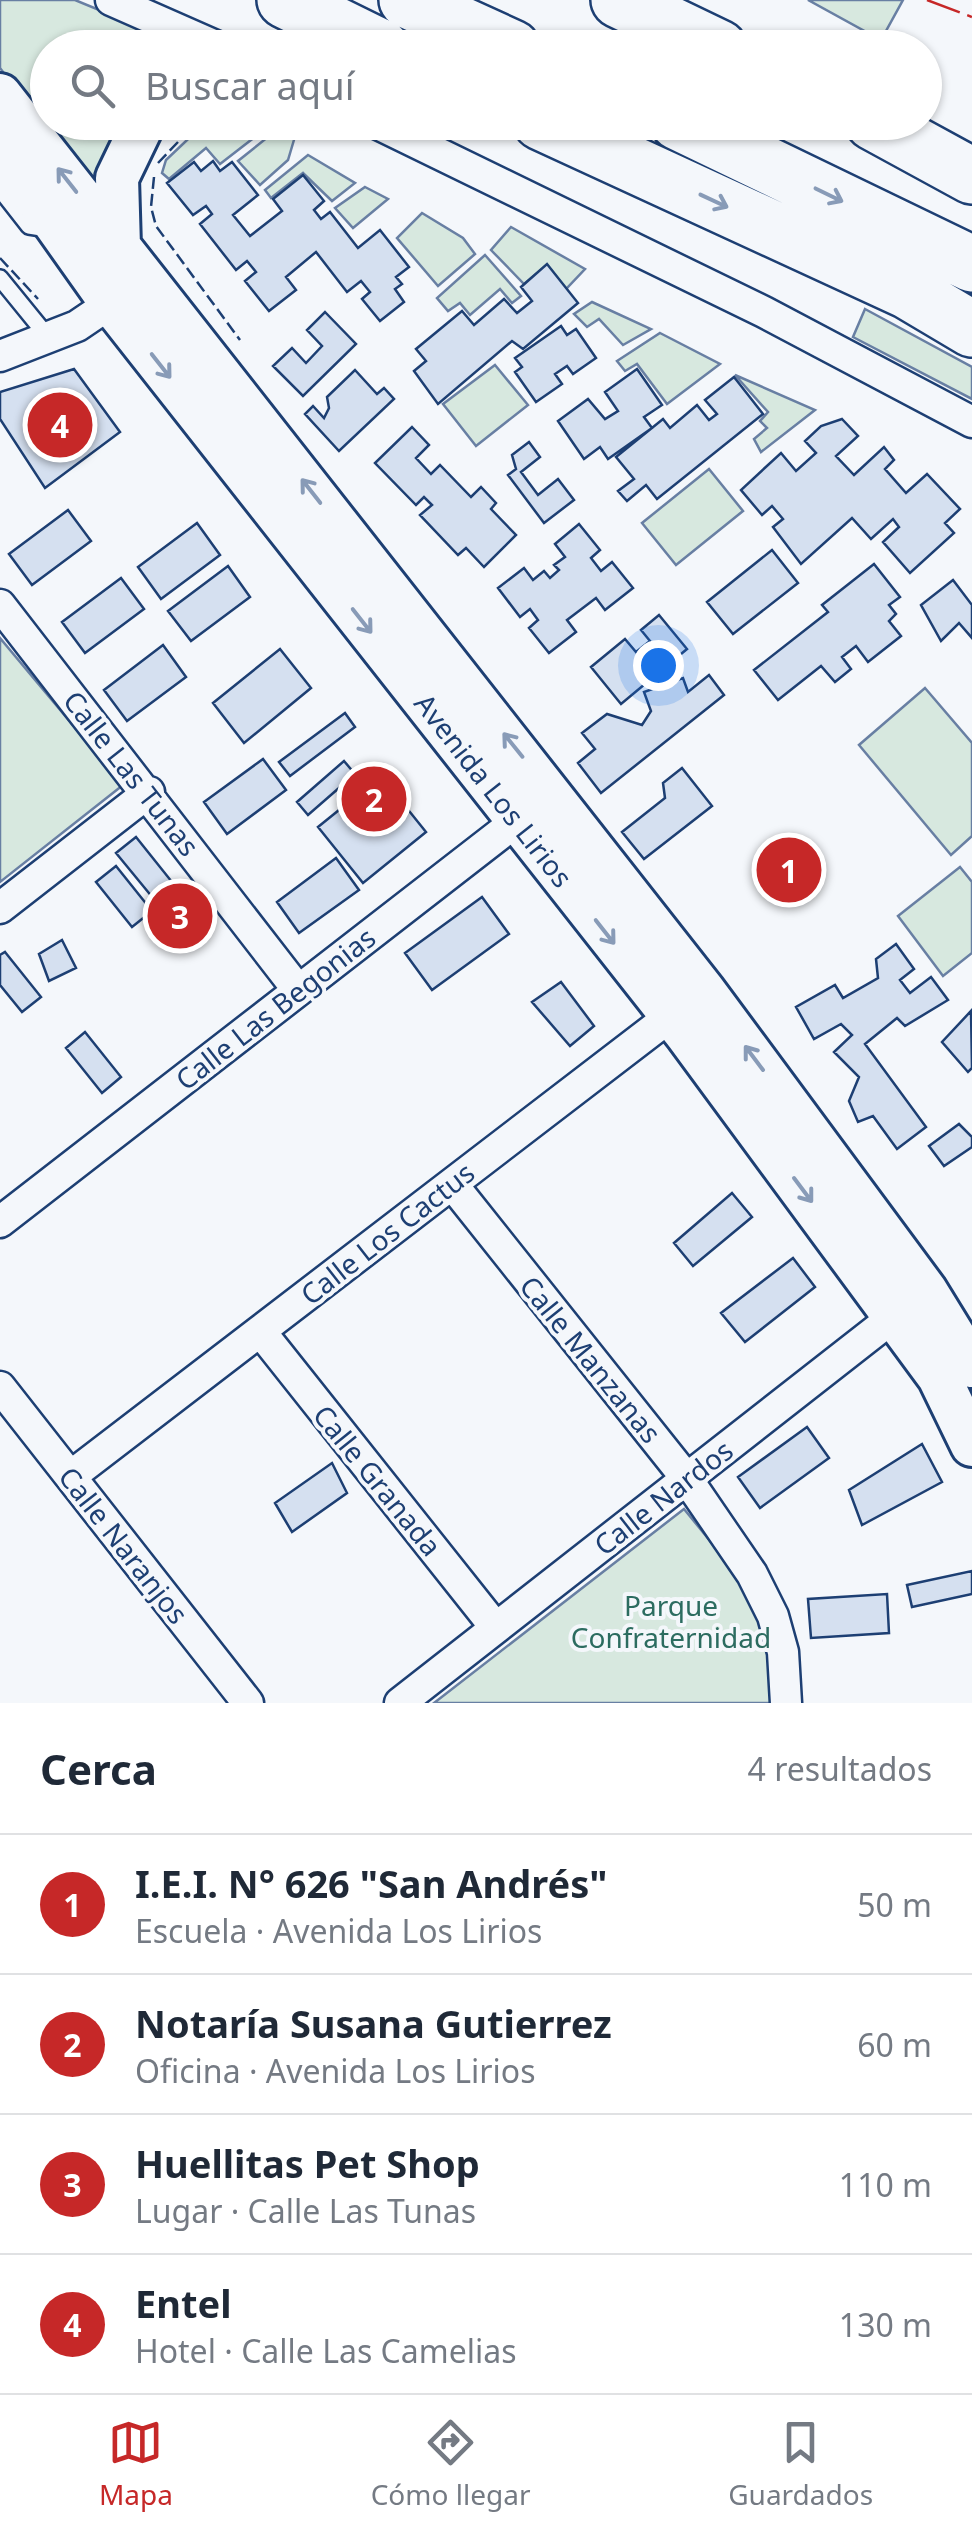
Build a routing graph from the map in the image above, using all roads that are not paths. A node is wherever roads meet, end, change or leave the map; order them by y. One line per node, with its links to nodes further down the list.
1 (111, 0): 5 (street)
2 (285, 0): 6 (highway)
3 (407, 0): 7 (highway)
4 (618, 0): 8 (highway)
5 (179, 30)
6 (346, 30)
7 (473, 30)
8 (681, 30)
9 (0, 95): 11 (main road, Avenida Los Lirios, one-way to 9)
10 (942, 127): 12 (highway)
11 (30, 133)
12 (972, 134)
13 (36, 140): 23 (main road, Avenida Los Lirios, one-way to 13)
14 (136, 140): 23 (main road)
15 (411, 140): 30 (street)
16 (579, 140): 27 (highway, one-way to 27)
17 (715, 140): 24 (highway, one-way to 24)
18 (906, 140): 20 (highway)
19 (0, 146): 22 (main road, Avenida Los Lirios)
20 (972, 176)
21 (0, 189): 22 (lane)
22 (65, 232): 26 (main road, Avenida Los Lirios)
23 (120, 247): 33 (main road, Avenida Los Lirios, one-way to 23)
24 (972, 264)
25 (0, 278): 28 (lane)
26 (112, 303): 28 (street); 33 (main road, Avenida Los Lirios, one-way to 33)
27 (972, 329)
28 (48, 337): 29 (street)
29 (0, 356)
30 (972, 422)
31 (1, 607): 32 (street, Calle Las Tunas)
32 (149, 792): 34 (street); 35 (street, Calle Las Tunas)
33 (535, 807): 35 (street, Calle Las Begonias); 36 (main road, Avenida Los Lirios)
34 (0, 908)
35 (298, 990): 38 (street, Calle Las Begonias)
36 (687, 1003): 37 (street, Calle Los Cactus); 39 (main road, Avenida Los Lirios)
37 (452, 1184): 40 (street, Calle Los Cactus); 45 (street, Calle Manzanas)
38 (0, 1222)
39 (911, 1303): 41 (main road, Avenida Los Lirios); 43 (main road, Avenida Los Lirios); 45 (street, Calle Nardos)
40 (260, 1331): 44 (street, Calle Los Cactus); 46 (street, Calle Granada)
41 (972, 1366)
42 (0, 1387): 44 (street, Calle Naranjos)
43 (972, 1444)
44 (71, 1476): 47 (street, Calle Naranjos)
45 (687, 1478): 46 (street, Calle Nardos); 49 (street, Calle Manzanas)
46 (496, 1628): 48 (street, Calle Nardos)
47 (248, 1703)
48 (400, 1703)
49 (786, 1703)

